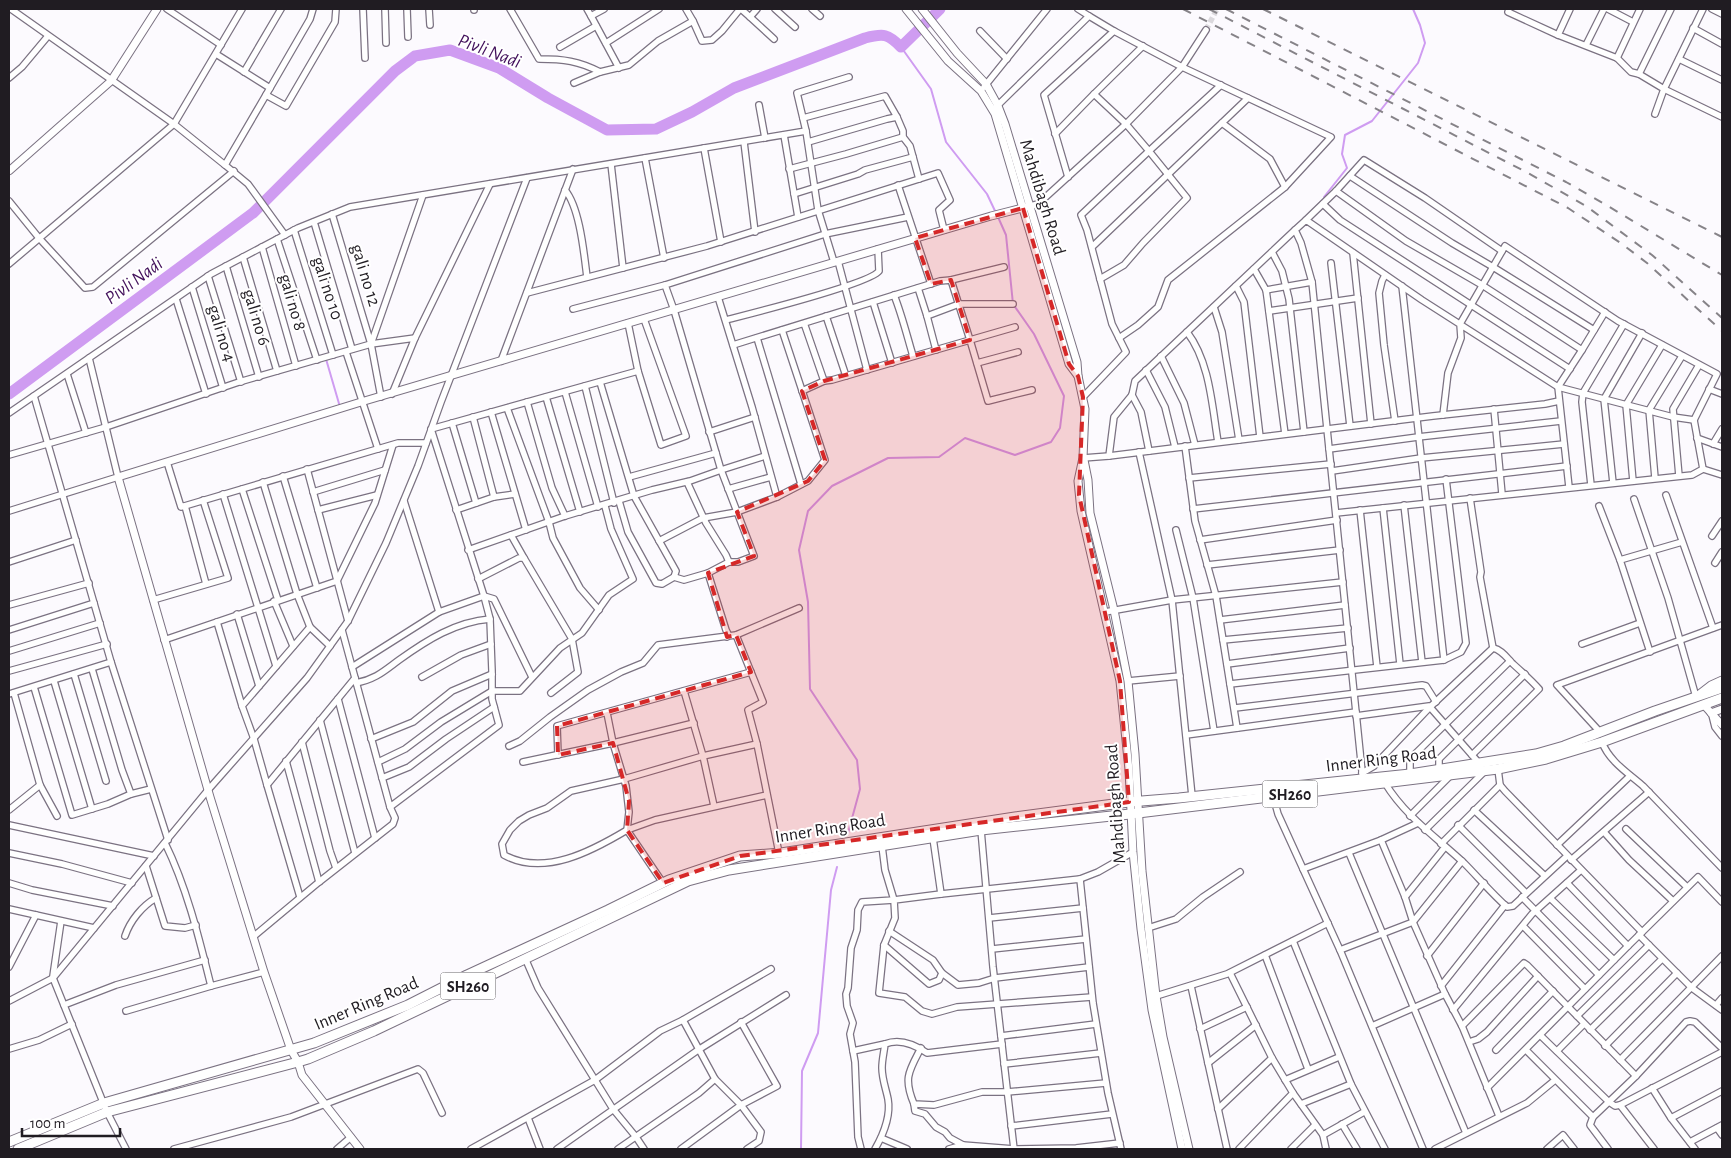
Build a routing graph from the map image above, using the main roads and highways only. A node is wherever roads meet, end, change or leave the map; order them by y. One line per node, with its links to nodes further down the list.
1 (1722, 688): 3 (highway, Inner Ring Road)
2 (1718, 700): 3 (highway, Inner Ring Road / SH260)
3 (1362, 779): 4 (highway, Inner Ring Road); 5 (highway, Inner Ring Road / SH260)
4 (9, 1142)
5 (18, 1149)

